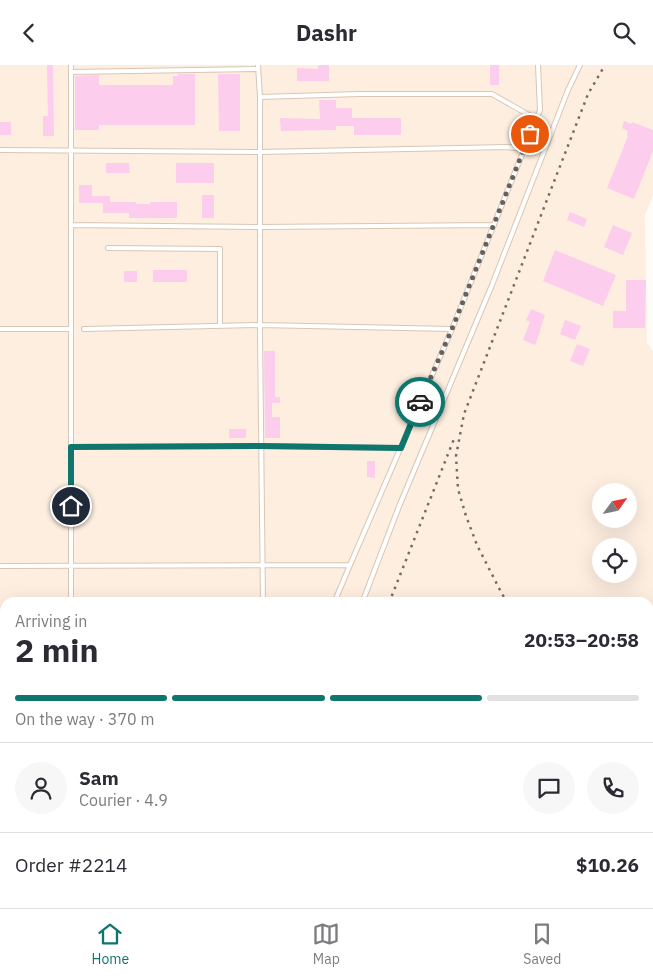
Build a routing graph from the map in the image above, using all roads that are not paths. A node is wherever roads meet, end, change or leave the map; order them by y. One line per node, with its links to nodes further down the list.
1 (70, 65): 5 (lane)
2 (538, 65): 7 (lane)
3 (580, 65): 32 (lane)
4 (258, 67): 5 (lane); 6 (lane)
5 (71, 72): 10 (lane)
6 (260, 97): 7 (lane); 11 (lane)
7 (536, 119): 9 (lane)
8 (0, 149): 10 (lane)
9 (524, 149): 11 (lane); 13 (lane)
10 (71, 151): 11 (lane); 12 (lane)
11 (260, 152): 14 (lane)
12 (71, 225): 14 (lane); 19 (lane)
13 (494, 225): 14 (lane); 21 (lane)
14 (260, 227): 16 (lane)
15 (108, 248): 17 (lane)
16 (260, 325): 17 (lane); 21 (lane); 22 (lane)
17 (220, 326): 20 (lane)
18 (0, 329): 19 (lane)
19 (71, 329): 23 (lane)
20 (84, 329)
21 (452, 329): 24 (lane)
22 (261, 446): 23 (lane); 24 (lane); 26 (lane)
23 (71, 447): 25 (lane)
24 (401, 448): 27 (lane)
25 (71, 565): 26 (lane); 28 (lane); 29 (lane)
26 (263, 565): 27 (lane); 30 (lane)
27 (350, 565): 31 (lane)
28 (0, 566)
29 (71, 597)
30 (263, 597)
31 (337, 597)
32 (364, 597)

